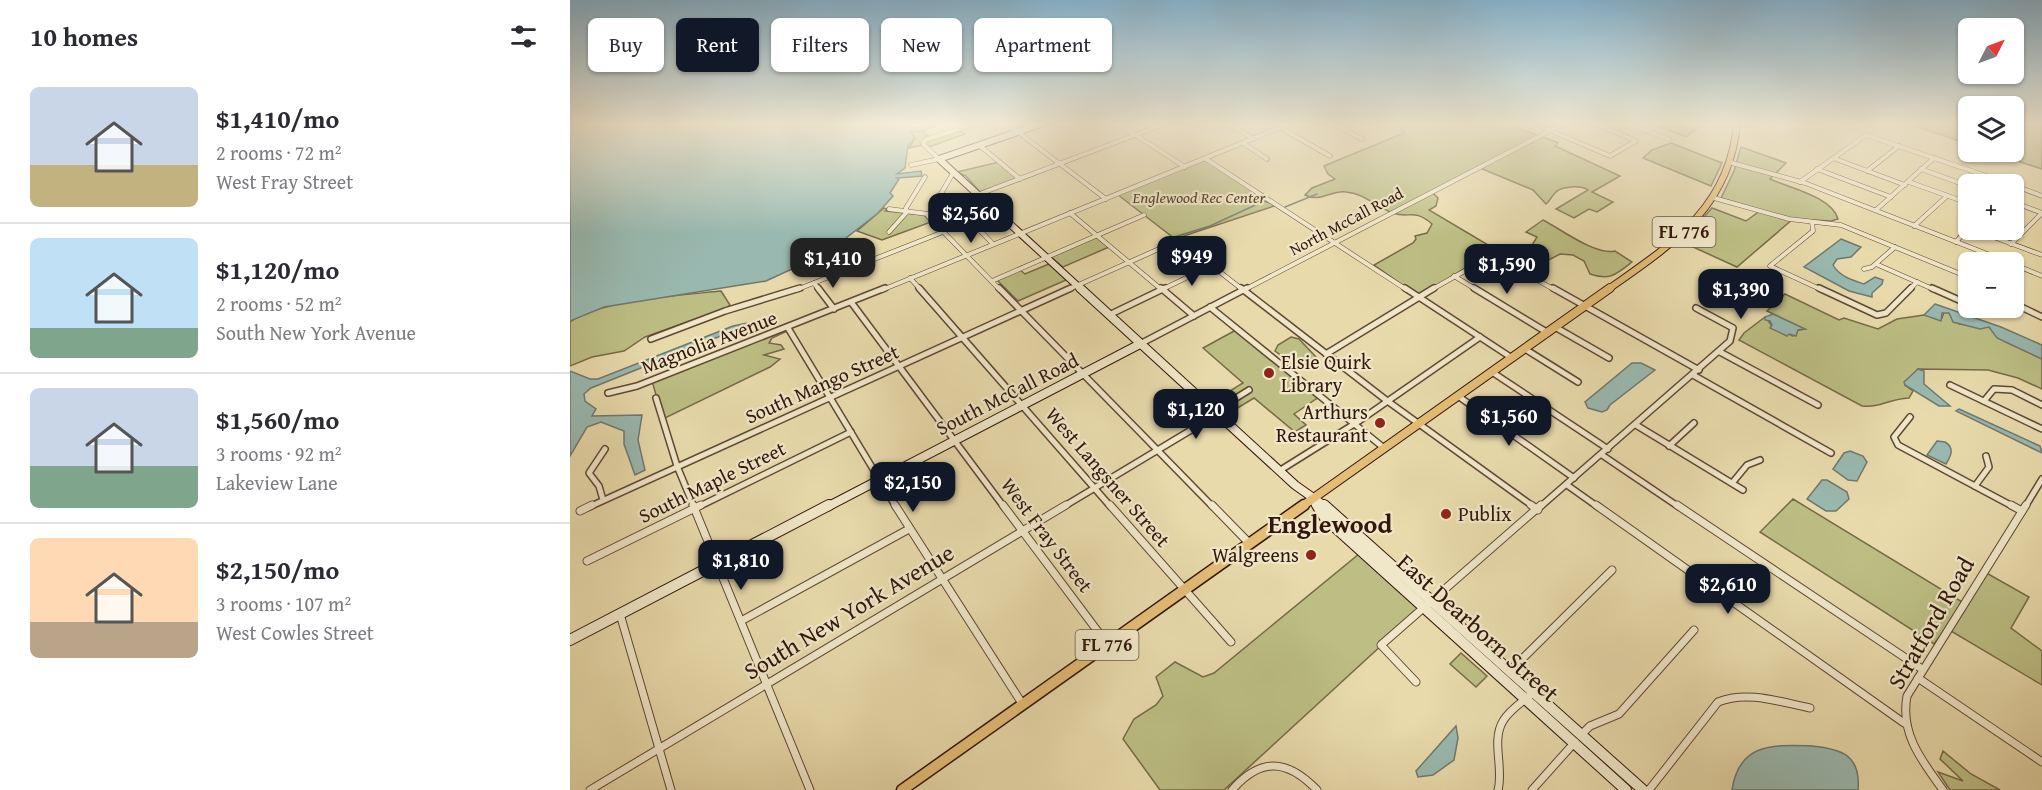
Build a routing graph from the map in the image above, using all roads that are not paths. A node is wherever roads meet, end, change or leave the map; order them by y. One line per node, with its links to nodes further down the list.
1 (935, 160): 18 (street)
2 (940, 160): 23 (street, East Dearborn Street)
3 (997, 160): 26 (street)
4 (1055, 160): 17 (street)
5 (1071, 160): 17 (street)
6 (1174, 160): 19 (street)
7 (1204, 160): 19 (street, Magnolia Avenue)
8 (1207, 160): 54 (street)
9 (1494, 160): 54 (street, North McCall Road)
10 (1732, 160): 16 (main road, FL 776)
11 (1830, 160): 20 (street)
12 (1838, 160): 22 (street)
13 (1881, 160): 22 (street)
14 (1932, 160): 21 (street)
15 (1939, 160): 24 (street)
16 (1732, 163): 27 (street); 35 (main road, FL 776)
17 (1060, 164): 26 (street); 36 (street)
18 (911, 165)
19 (1185, 167): 36 (street, Magnolia Avenue)
20 (1817, 169): 27 (street); 34 (street)
21 (1921, 169): 28 (street); 29 (street)
22 (1867, 171): 29 (street)
23 (953, 173): 31 (street, East Dearborn Street); 44 (street)
24 (1980, 174)
25 (925, 177): 41 (street)
26 (1020, 178): 31 (street)
27 (1800, 182): 40 (street)
28 (1958, 182)
29 (1907, 183): 32 (street); 34 (street)
30 (2024, 189): 33 (street)
31 (976, 194): 50 (street, East Dearborn Street); 57 (street)
32 (1947, 196): 37 (street); 47 (street)
33 (2042, 196)
34 (1891, 197): 40 (street)
35 (1714, 198): 46 (street); 83 (main road, FL 776)
36 (1106, 199): 42 (street, Magnolia Avenue)
37 (1958, 200)
38 (2024, 206): 43 (street)
39 (889, 209): 41 (street)
40 (1876, 210): 47 (street)
41 (905, 212): 44 (street); 48 (street)
42 (1070, 213): 50 (street, Magnolia Avenue); 51 (street)
43 (2042, 213): 56 (street)
44 (928, 214): 49 (street)
45 (1144, 215): 51 (street)
46 (1812, 222): 58 (street); 74 (street)
47 (1914, 226): 55 (street)
48 (889, 231)
49 (943, 232): 60 (street); 75 (street)
50 (1019, 233): 57 (street, Magnolia Avenue); 63 (street, East Dearborn Street)
51 (1096, 235): 63 (street); 64 (street)
52 (1958, 240): 55 (street)
53 (2003, 240): 56 (street)
54 (1334, 242): 78 (street, North McCall Road); 79 (street)
55 (1956, 242): 59 (street)
56 (2012, 243): 62 (street)
57 (993, 244): 60 (street, Magnolia Avenue)
58 (1895, 247): 65 (street); 69 (street)
59 (1982, 252)
60 (966, 255): 72 (street, Magnolia Avenue); 73 (street)
61 (1490, 255): 70 (street); 83 (street)
62 (2042, 255)
63 (1046, 257): 73 (street); 76 (street, East Dearborn Street)
64 (1128, 261): 66 (street, South Mango Street); 76 (street, South Mango Street); 77 (street)
65 (1876, 264): 67 (street); 74 (street)
66 (1212, 265): 77 (street); 78 (street)
67 (1864, 268)
68 (2024, 269): 71 (street)
69 (1958, 273)
70 (1454, 276): 79 (street); 92 (street)
71 (2042, 276)
72 (910, 278): 81 (street, Magnolia Avenue); 93 (street, West Langsner Street)
73 (992, 281): 86 (street)
74 (1917, 282): 80 (street)
75 (814, 283): 85 (street); 95 (street)
76 (1076, 285): 86 (street, South Mango Street); 88 (street, East Dearborn Street)
77 (1162, 290): 88 (street); 89 (street)
78 (1244, 290): 82 (street, North McCall Road); 99 (street)
79 (1418, 299): 94 (street); 99 (street)
80 (1958, 300)
81 (851, 302): 85 (street, Magnolia Avenue); 102 (street, West Fray Street)
82 (1210, 307): 89 (street, North McCall Road); 120 (street)
83 (1585, 307): 92 (main road, FL 776); 105 (street)
84 (1696, 308): 98 (street)
85 (834, 309): 91 (street, Magnolia Avenue)
86 (1021, 310): 93 (street, South Mango Street); 104 (street)
87 (2024, 310): 90 (street)
88 (1109, 315): 96 (street, East Dearborn Street)
89 (1194, 316): 96 (street, North McCall Road)
90 (2042, 317)
91 (788, 328): 109 (street, Magnolia Avenue); 111 (street)
92 (1552, 330): 97 (main road, FL 776); 101 (street)
93 (962, 337): 102 (street, South Mango Street); 115 (street, West Langsner Street)
94 (1480, 338): 100 (street); 113 (street)
95 (651, 339)
96 (1140, 344): 104 (street, South McCall Road); 118 (street, East Dearborn Street)
97 (1525, 349): 100 (main road, FL 776); 106 (street)
98 (1720, 352): 105 (street); 116 (street)
99 (1326, 354): 113 (street)
100 (1512, 358): 103 (main road, FL 776)
101 (1609, 358)
102 (898, 366): 111 (street, South Mango Street); 126 (street, West Fray Street)
103 (1492, 372): 110 (main road, FL 776); 130 (street)
104 (1084, 373): 115 (street, South McCall Road); 131 (street)
105 (1696, 373): 123 (street); 132 (street)
106 (1578, 382)
107 (1950, 385): 114 (street)
108 (1249, 390): 118 (street, South New York Avenue)
109 (608, 393)
110 (1458, 396): 122 (main road, FL 776); 138 (street)
111 (829, 397): 125 (street); 136 (street, South Mango Street)
112 (656, 398): 136 (street)
113 (1386, 400): 120 (street); 122 (street)
114 (1984, 401): 117 (street); 124 (street)
115 (1023, 405): 126 (street, South McCall Road); 144 (street, West Langsner Street)
116 (1818, 405)
117 (2042, 405)
118 (1216, 413): 131 (street, South New York Avenue); 137 (street, East Dearborn Street)
119 (1910, 417): 143 (street)
120 (1354, 423): 129 (street); 137 (street)
121 (1694, 423): 127 (street)
122 (1419, 424): 129 (main road, FL 776); 149 (street)
123 (1636, 425): 127 (street); 130 (street)
124 (2042, 429)
125 (851, 432): 140 (street); 148 (street, South Maple Street)
126 (955, 440): 140 (street, South McCall Road); 153 (street, West Fray Street)
127 (1669, 446): 141 (street)
128 (605, 448): 146 (street)
129 (1384, 448): 147 (main road, FL 776)
130 (1608, 448): 133 (street)
131 (1158, 450): 144 (street, South New York Avenue); 154 (street)
132 (1831, 453)
133 (1602, 455): 138 (street); 167 (street)
134 (1986, 456): 143 (street)
135 (1760, 460): 141 (street)
136 (677, 466): 146 (street, South Mango Street); 148 (street)
137 (1279, 471): 147 (street, East Dearborn Street)
138 (1574, 478): 142 (street)
139 (2042, 478): 151 (street, Stratford Road)
140 (879, 479): 152 (street); 156 (street, South McCall Road)
141 (1732, 482): 145 (street)
142 (1567, 485): 149 (street); 175 (street)
143 (1975, 486): 151 (street)
144 (1095, 488): 153 (street, South New York Avenue); 159 (street, West Langsner Street)
145 (1743, 490)
146 (603, 500): 150 (street, South Mango Street)
147 (1312, 500): 154 (main road, FL 776); 160 (street, East Dearborn Street)
148 (695, 508): 155 (street, South Maple Street); 156 (street)
149 (1538, 510): 160 (street)
150 (580, 511)
151 (2022, 512): 167 (street, Stratford Road)
152 (909, 529): 158 (street); 162 (street)
153 (1023, 531): 158 (street, South New York Avenue); 166 (street, West Fray Street)
154 (1250, 543): 159 (main road, FL 776)
155 (587, 561)
156 (716, 564): 161 (street, South McCall Road); 162 (street)
157 (1612, 570): 168 (street)
158 (941, 580): 171 (street, South New York Avenue); 173 (street)
159 (1183, 591): 165 (street, West Langsner Street); 166 (main road, FL 776)
160 (1428, 604): 168 (street, East Dearborn Street); 170 (street); 172 (street, East Dearborn Street)
161 (620, 614): 164 (street, South McCall Road); 177 (street)
162 (741, 621): 171 (street)
163 (1694, 630): 176 (street)
164 (570, 640)
165 (1231, 642)
166 (1108, 645): 173 (main road, FL 776)
167 (1922, 669): 169 (street, Stratford Road)
168 (1510, 671): 172 (street, East Dearborn Street)
169 (1918, 678): 175 (street, Stratford Road); 178 (street)
170 (1416, 682)
171 (766, 684): 177 (street, South New York Avenue); 181 (street)
172 (1530, 695): 176 (street, East Dearborn Street); 185 (street)
173 (1023, 705): 182 (main road, FL 776)
174 (1810, 708): 189 (street)
175 (1904, 723): 190 (street, Stratford Road)
176 (1578, 739): 186 (street); 187 (street, East Dearborn Street); 188 (street, East Dearborn Street)
177 (659, 749): 179 (street, South New York Avenue); 180 (street)
178 (2042, 762)
179 (590, 790)
180 (671, 790)
181 (810, 790)
182 (902, 790)
183 (1232, 790): 184 (street)
184 (1317, 790)
185 (1498, 790)
186 (1532, 790)
187 (1626, 790)
188 (1643, 790)
189 (1648, 790)
190 (1943, 790)

